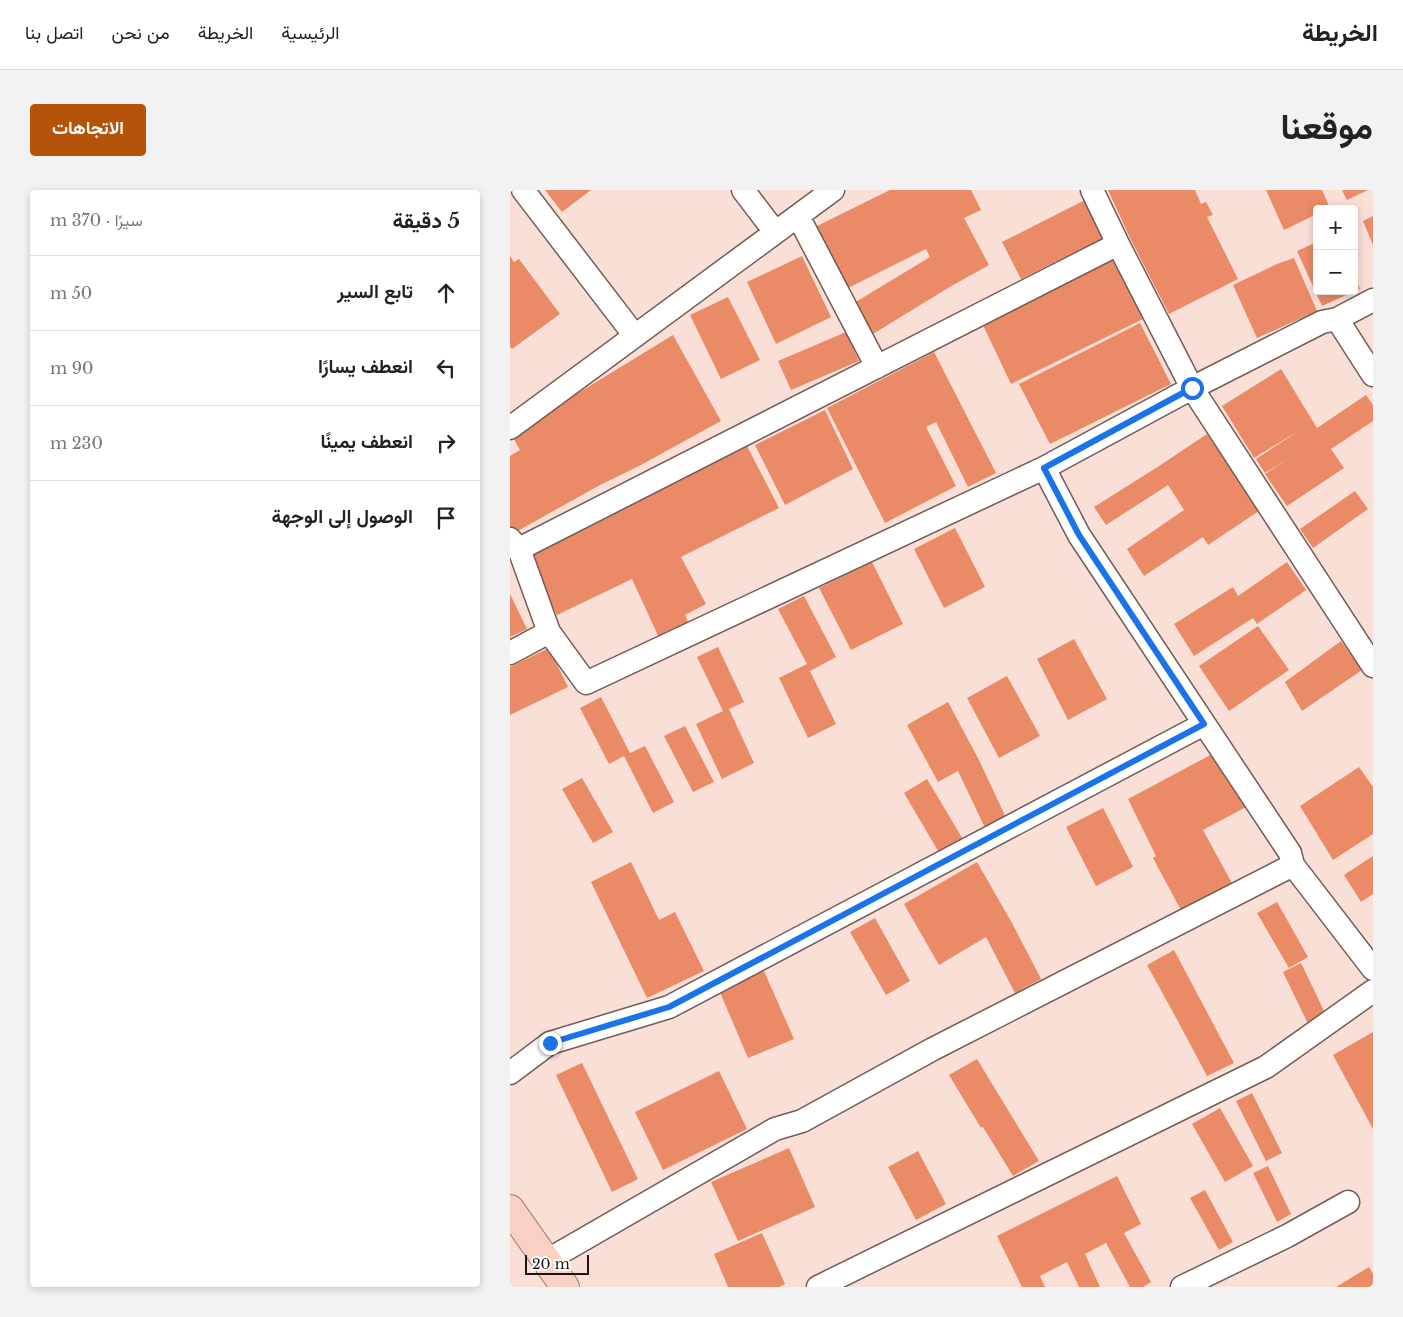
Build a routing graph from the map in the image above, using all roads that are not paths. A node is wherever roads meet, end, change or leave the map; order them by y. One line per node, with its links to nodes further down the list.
1 (523, 190): 10 (street)
2 (743, 190): 6 (street)
3 (833, 190): 5 (street)
4 (1092, 190): 7 (street)
5 (798, 216): 6 (street); 11 (street)
6 (776, 232): 10 (street)
7 (1118, 244): 11 (street); 13 (street)
8 (1373, 300): 9 (street)
9 (1337, 319): 12 (street); 13 (street)
10 (635, 336): 14 (street)
11 (877, 366): 16 (street)
12 (1373, 375)
13 (1192, 388): 15 (street); 19 (street)
14 (510, 428)
15 (1044, 468): 17 (street); 20 (street)
16 (515, 544): 17 (street)
17 (549, 632): 18 (street)
18 (510, 653)
19 (1373, 666)
20 (1204, 724): 21 (street); 24 (street)
21 (1293, 865): 22 (street); 27 (street)
22 (1373, 969)
23 (1373, 991): 29 (street)
24 (510, 1073)
25 (1348, 1202): 30 (street)
26 (510, 1209): 27 (main road)
27 (546, 1261): 28 (main road)
28 (565, 1287)
29 (818, 1287)
30 (1182, 1287)

